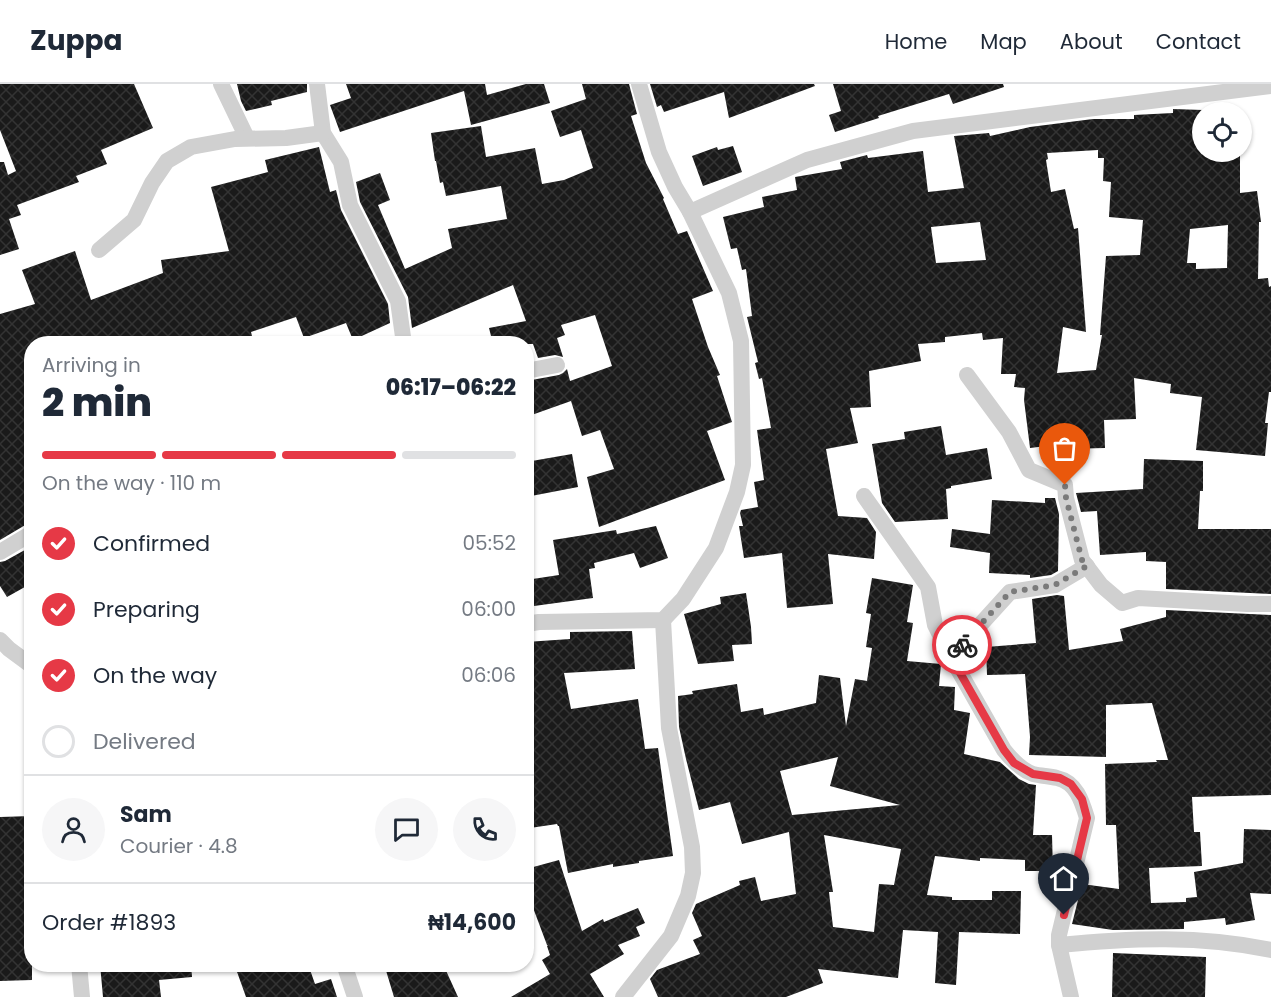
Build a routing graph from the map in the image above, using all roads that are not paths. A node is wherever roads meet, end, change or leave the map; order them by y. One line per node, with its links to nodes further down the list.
1 (221, 84): 6 (street)
2 (317, 84): 5 (street)
3 (639, 84): 7 (street)
4 (1271, 86): 7 (street)
5 (323, 133): 6 (street); 9 (street)
6 (247, 138): 8 (street)
7 (690, 212): 18 (street)
8 (99, 250)
9 (403, 336)
10 (557, 365): 11 (street)
11 (534, 369)
12 (967, 375): 16 (street)
13 (864, 496): 21 (street)
14 (24, 538): 15 (street)
15 (0, 552)
16 (1087, 566): 17 (street); 21 (street)
17 (1271, 604)
18 (663, 620): 19 (street); 29 (street)
19 (534, 623)
20 (0, 640): 22 (street)
21 (951, 657): 23 (street)
22 (24, 660)
23 (1059, 945): 24 (street); 30 (street)
24 (1271, 950)
25 (80, 972): 27 (street)
26 (347, 972): 28 (street)
27 (82, 997)
28 (355, 997)
29 (623, 997)
30 (1071, 997)

